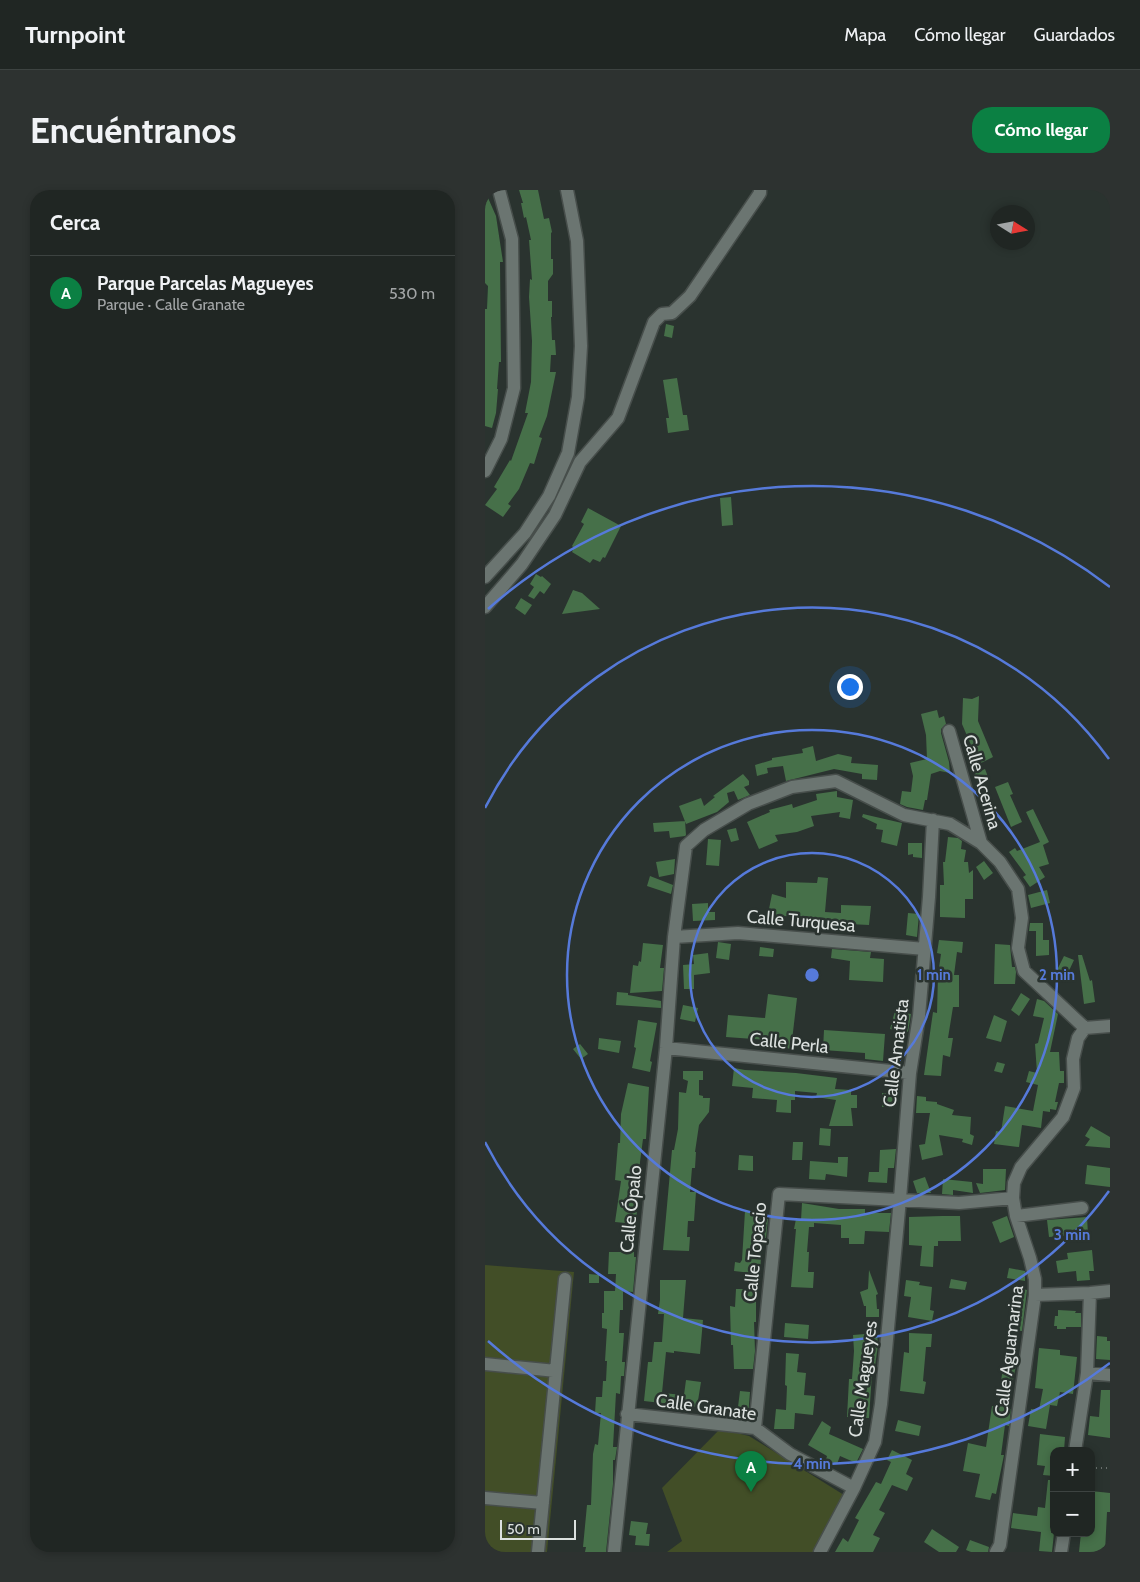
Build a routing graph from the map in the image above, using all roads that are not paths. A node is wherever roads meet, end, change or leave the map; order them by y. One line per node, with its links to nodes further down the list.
1 (499, 190): 6 (street)
2 (567, 190): 4 (street)
3 (761, 190): 5 (street)
4 (568, 453): 5 (street); 7 (street)
5 (580, 462): 8 (street)
6 (485, 471)
7 (485, 577)
8 (485, 607)
9 (949, 731): 11 (street, Calle Acerina)
10 (933, 820): 11 (street, Calle Ópalo); 12 (street, Calle Ópalo); 13 (street, Calle Amatista)
11 (981, 843): 15 (street, Calle Ópalo)
12 (674, 937): 13 (street, Calle Turquesa); 16 (street, Calle Ópalo)
13 (925, 949): 17 (street, Calle Amatista)
14 (1110, 1026): 15 (street)
15 (1085, 1028): 18 (street, Calle Aguamarina)
16 (666, 1048): 17 (street, Calle Perla); 30 (street, Calle Ópalo)
17 (910, 1073): 19 (street, Calle Amatista)
18 (1013, 1198): 19 (street, Calle Topacio); 21 (street, Calle Aguamarina)
19 (900, 1199): 31 (street, Calle Topacio); 33 (street, Calle Magueyes)
20 (1082, 1208): 21 (street)
21 (1016, 1216): 25 (street, Calle Aguamarina)
22 (565, 1279): 27 (street)
23 (1110, 1291): 24 (street)
24 (1090, 1294): 25 (street); 28 (street)
25 (1035, 1295): 40 (street, Calle Aguamarina)
26 (485, 1364): 27 (street)
27 (556, 1371): 35 (street)
28 (1087, 1373): 29 (street); 32 (street)
29 (1110, 1375)
30 (627, 1414): 31 (street, Calle Granate); 38 (street, Calle Ópalo)
31 (755, 1428): 33 (street, Calle Granate)
32 (1076, 1447)
33 (854, 1488): 39 (street, Calle Magueyes)
34 (485, 1498): 35 (street)
35 (543, 1503): 37 (street)
36 (1063, 1537): 41 (street)
37 (538, 1552)
38 (614, 1552)
39 (820, 1552)
40 (996, 1552)
41 (1061, 1552)

